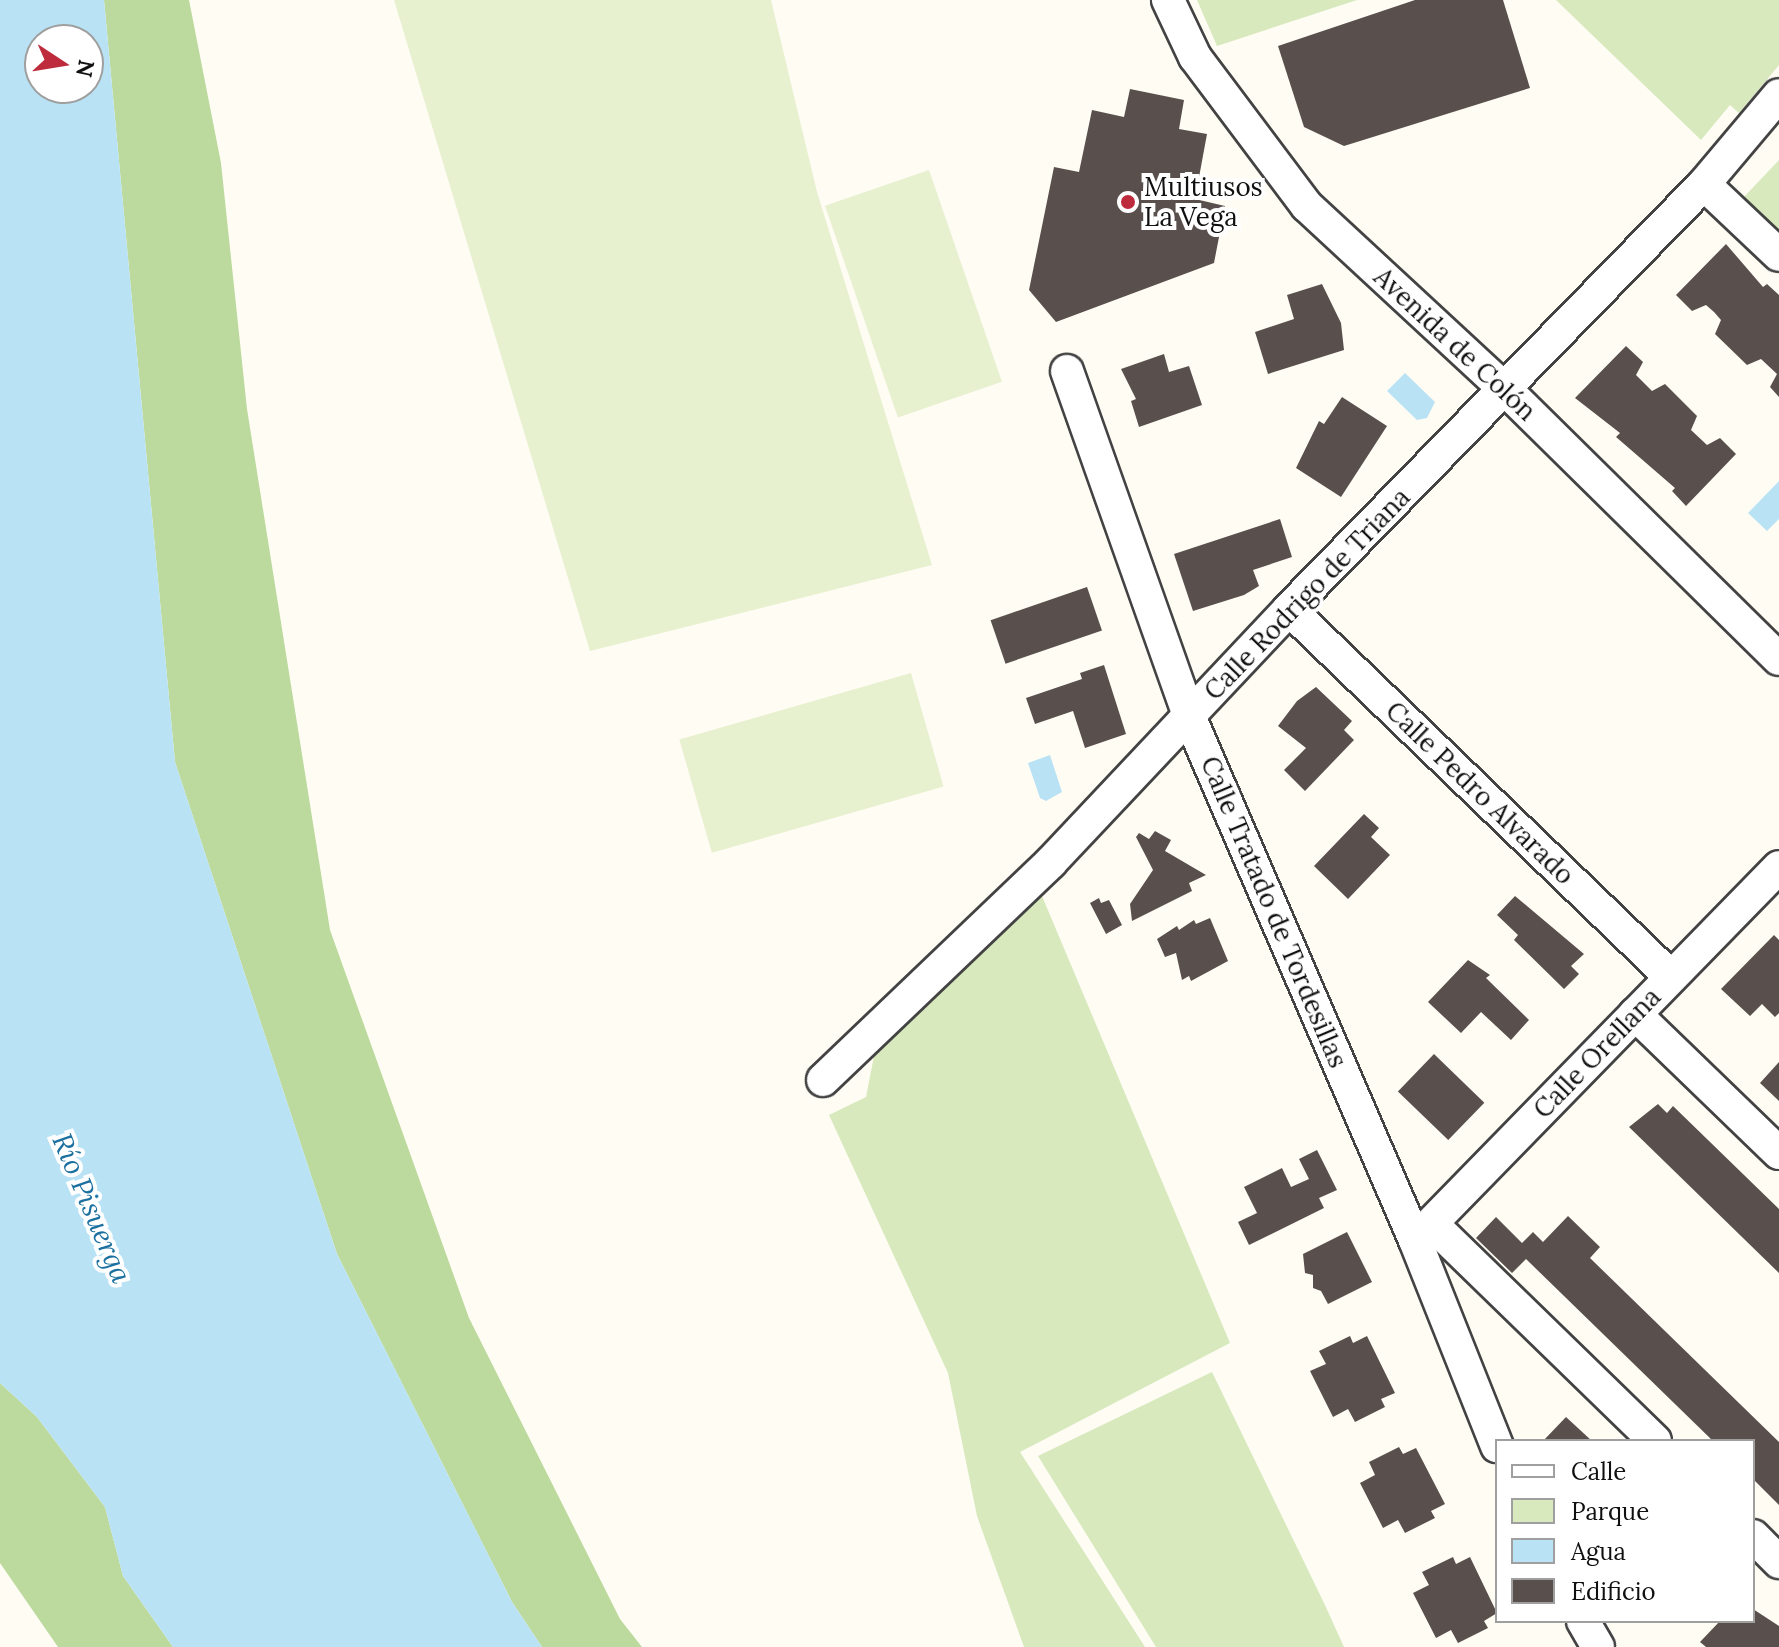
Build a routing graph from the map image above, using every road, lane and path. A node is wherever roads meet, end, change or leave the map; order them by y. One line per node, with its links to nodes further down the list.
1 (1168, 0): 6 (street, Avenida de Colón)
2 (1779, 95): 3 (street, Calle Rodrigo de Triana)
3 (1704, 184): 4 (street); 6 (street, Calle Rodrigo de Triana)
4 (1779, 255)
5 (1067, 371): 9 (street, Calle Tratado de Tordesillas)
6 (1506, 390): 7 (street, Calle Rodrigo de Triana); 8 (street, Avenida de Colón)
7 (1289, 609): 9 (street, Calle Rodrigo de Triana); 11 (street, Calle Pedro Alvarado)
8 (1779, 659)
9 (1189, 716): 13 (street, Calle Rodrigo de Triana); 15 (street, Calle Tratado de Tordesillas)
10 (1779, 867): 11 (street, Calle Orellana)
11 (1671, 977): 12 (street, Calle Orellana)
12 (1635, 1014): 14 (street); 15 (street, Calle Orellana)
13 (823, 1080)
14 (1779, 1153)
15 (1424, 1232): 16 (street); 17 (street, Calle Tratado de Tordesillas)
16 (1653, 1439)
17 (1495, 1440)
18 (1755, 1538): 19 (street)
19 (1779, 1562)
20 (1584, 1623): 21 (street)
21 (1598, 1647)

